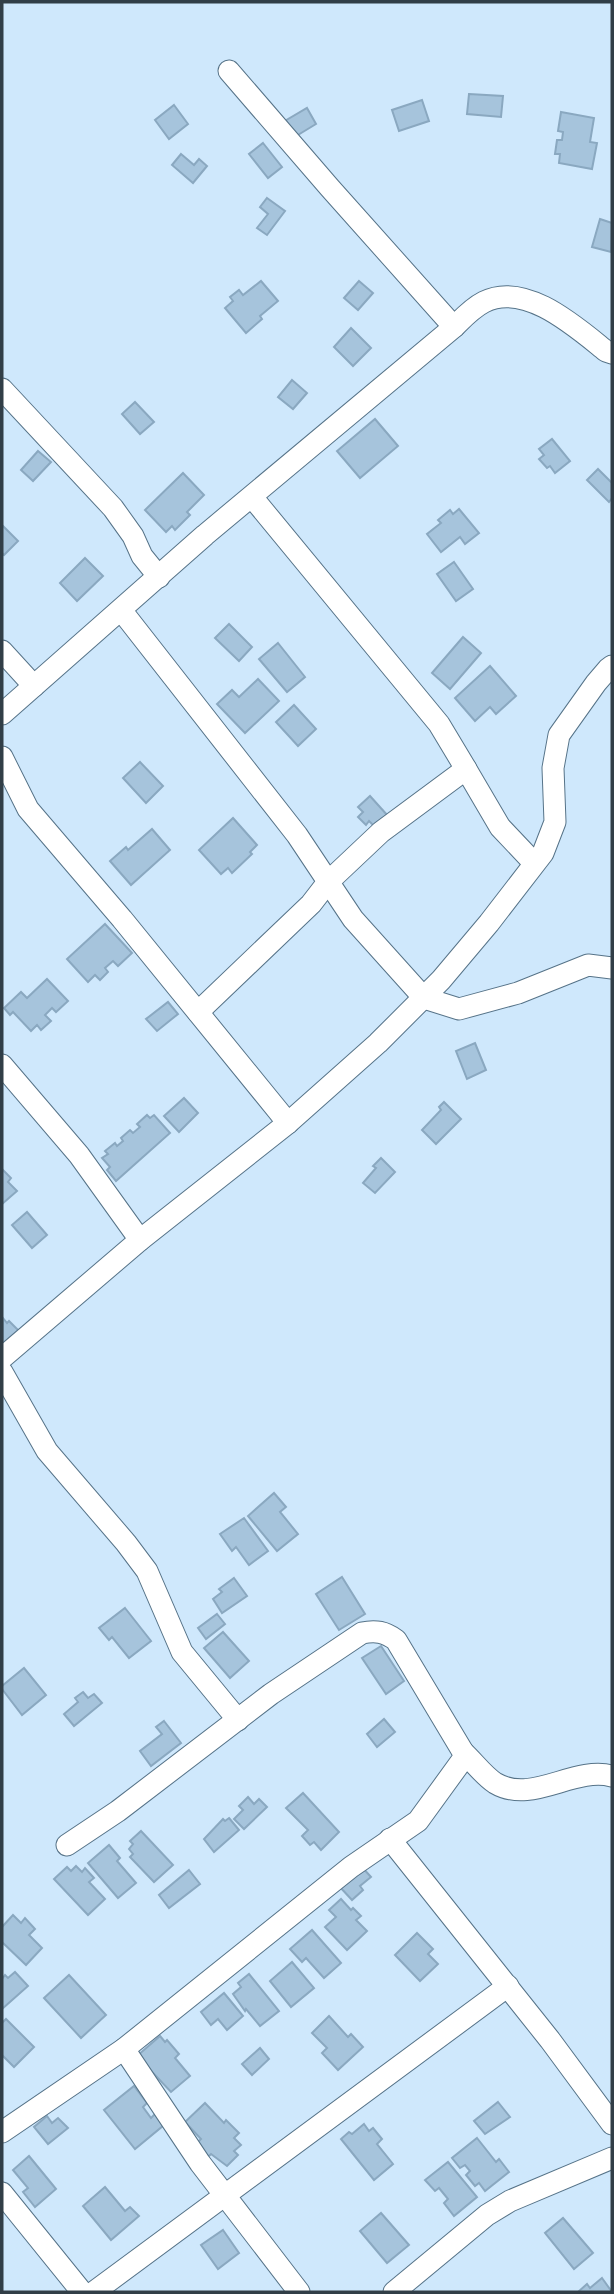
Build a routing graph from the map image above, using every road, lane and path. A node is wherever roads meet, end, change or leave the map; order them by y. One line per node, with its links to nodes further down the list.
1 (229, 71): 2 (street)
2 (454, 327): 3 (street); 5 (street)
3 (612, 353)
4 (2, 389): 6 (street)
5 (252, 497): 6 (street); 13 (street)
6 (159, 577): 7 (street)
7 (121, 610): 10 (street); 15 (street)
8 (2, 651): 10 (street)
9 (612, 666): 14 (street)
10 (34, 686): 11 (street)
11 (2, 714)
12 (2, 757): 18 (street)
13 (466, 769): 14 (street); 15 (street)
14 (534, 863): 17 (street)
15 (328, 882): 17 (street); 18 (street)
16 (612, 968): 17 (street)
17 (425, 998): 20 (street)
18 (198, 1012): 20 (street)
19 (2, 1065): 21 (street)
20 (288, 1123): 21 (street)
21 (141, 1240): 22 (street)
22 (2, 1358)
23 (2, 1372): 24 (street)
24 (238, 1720): 25 (street); 28 (street)
25 (463, 1752): 26 (street); 27 (street)
26 (612, 1776)
27 (390, 1839): 29 (street); 30 (street)
28 (67, 1845)
29 (508, 1986): 31 (street); 35 (street)
30 (124, 2049): 32 (street); 35 (street)
31 (612, 2124)
32 (2, 2132)
33 (612, 2158): 39 (street)
34 (2, 2193): 36 (street)
35 (225, 2195): 37 (street); 38 (street)
36 (82, 2292)
37 (94, 2292)
38 (299, 2292)
39 (394, 2292)

